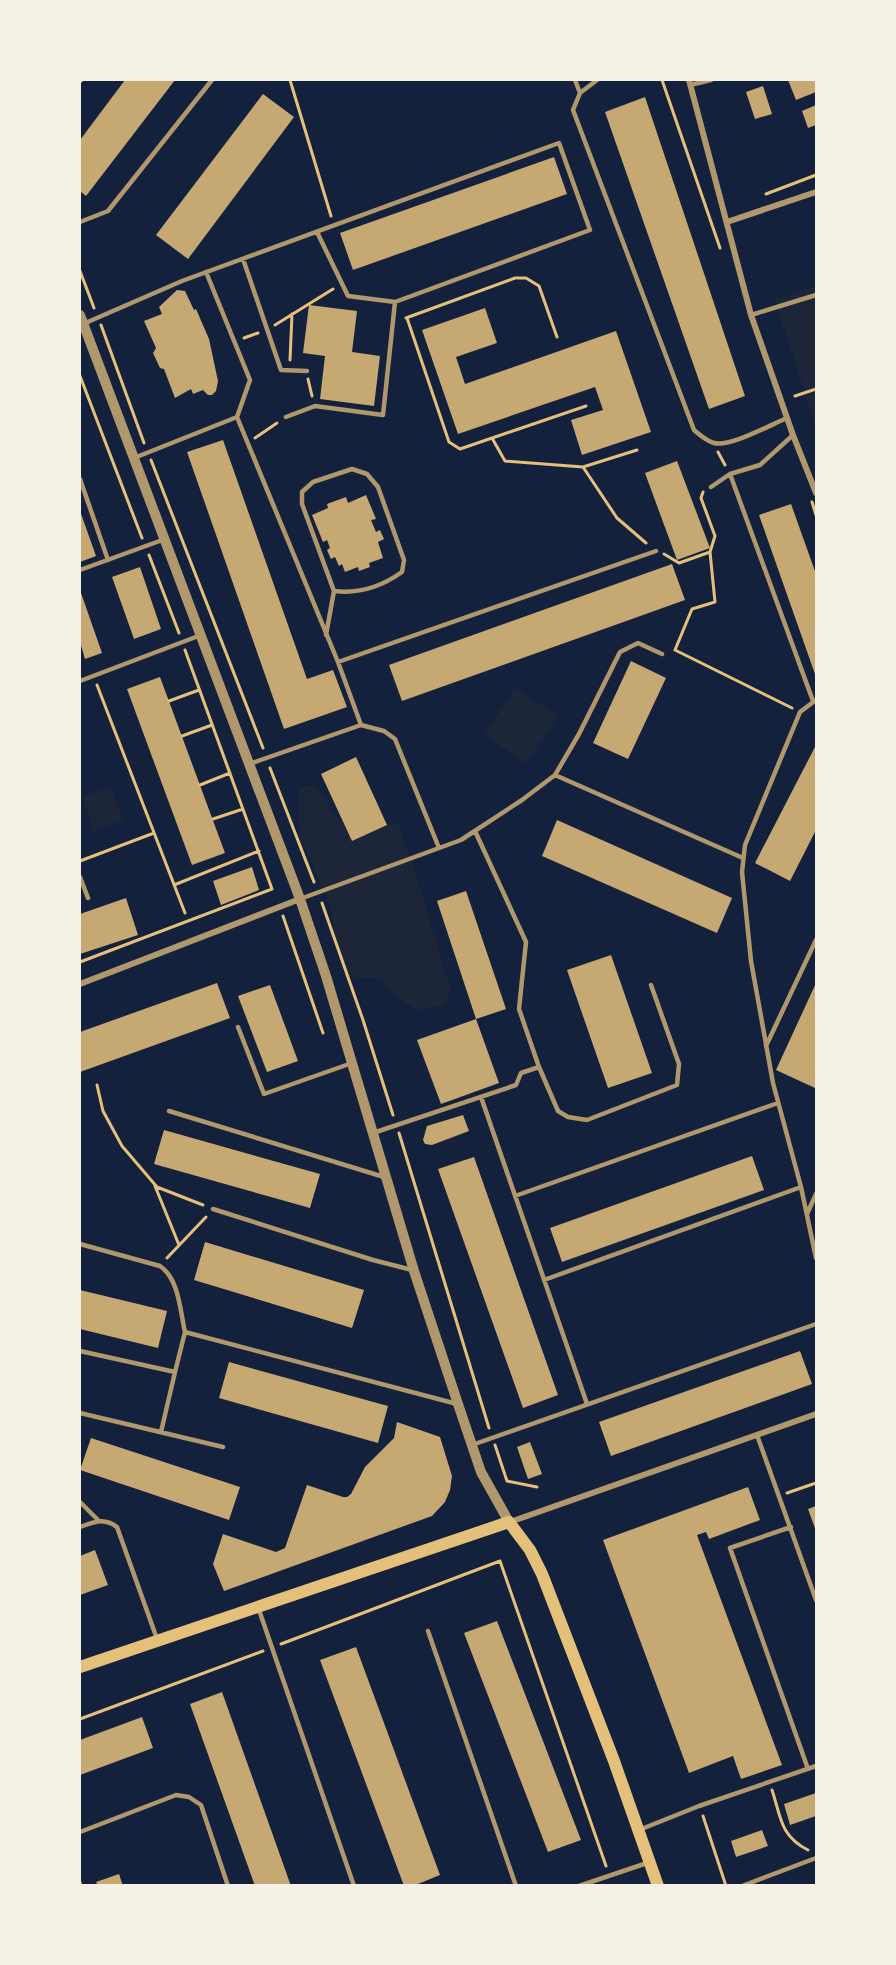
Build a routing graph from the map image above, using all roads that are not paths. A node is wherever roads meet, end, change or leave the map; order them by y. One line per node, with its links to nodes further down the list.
1 (212, 80): 8 (lane)
2 (575, 80): 6 (lane)
3 (597, 80): 6 (lane)
4 (711, 80): 5 (lane)
5 (690, 82): 9 (street)
6 (580, 93): 20 (lane)
7 (816, 192): 9 (street)
8 (80, 222)
9 (727, 222): 15 (street)
10 (317, 232): 11 (lane); 14 (lane); 14 (lane)
11 (243, 259): 12 (lane); 17 (lane)
12 (206, 272): 16 (lane); 18 (lane)
13 (816, 295): 15 (lane)
14 (395, 302): 19 (lane)
15 (751, 315): 20 (street)
16 (81, 320): 22 (street)
17 (307, 372)
18 (237, 417): 22 (lane); 33 (lane)
19 (286, 417)
20 (787, 418): 21 (street)
21 (793, 435): 23 (lane); 26 (street)
22 (134, 458): 27 (street)
23 (730, 474): 25 (lane); 37 (lane)
24 (80, 479): 29 (lane)
25 (711, 487)
26 (816, 493)
27 (165, 539): 29 (lane); 32 (street)
28 (656, 551): 35 (lane)
29 (108, 560): 30 (lane)
30 (80, 570)
31 (334, 591): 31 (lane); 33 (lane)
32 (201, 635): 36 (lane); 39 (street)
33 (326, 635): 35 (lane)
34 (662, 654): 40 (lane)
35 (338, 662): 38 (lane)
36 (80, 681)
37 (815, 700): 43 (lane)
38 (361, 725): 39 (lane); 42 (lane)
39 (249, 764): 46 (street)
40 (555, 775): 41 (lane); 43 (lane)
41 (475, 831): 42 (lane); 53 (lane)
42 (439, 848): 46 (lane)
43 (743, 858): 51 (lane)
44 (80, 877): 45 (lane)
45 (88, 898)
46 (300, 899): 48 (street); 52 (street)
47 (816, 940): 51 (lane)
48 (80, 984)
49 (651, 985): 53 (lane)
50 (238, 1028): 52 (lane)
51 (766, 1046): 55 (lane)
52 (352, 1063): 57 (street)
53 (539, 1067): 54 (lane)
54 (482, 1097): 57 (lane); 61 (lane)
55 (778, 1103): 59 (lane); 61 (lane)
56 (169, 1111): 58 (lane)
57 (373, 1133): 58 (street)
58 (387, 1178): 66 (street)
59 (801, 1187): 63 (lane); 67 (lane)
60 (816, 1194): 63 (lane)
61 (515, 1196): 67 (lane)
62 (213, 1209): 66 (lane)
63 (807, 1214): 65 (lane)
64 (80, 1244): 69 (lane)
65 (816, 1258)
66 (414, 1271): 72 (street)
67 (544, 1280): 73 (lane)
68 (816, 1324): 73 (lane)
69 (185, 1332): 71 (lane); 72 (lane)
70 (80, 1351): 71 (lane)
71 (175, 1372): 76 (lane)
72 (458, 1404): 78 (street)
73 (587, 1404): 78 (lane)
74 (80, 1413): 76 (lane)
75 (816, 1414): 77 (street)
76 (161, 1432): 79 (lane)
77 (757, 1435): 82 (street); 84 (lane)
78 (472, 1445): 82 (street)
79 (223, 1447)
80 (80, 1502): 81 (lane)
81 (98, 1520): 83 (lane); 88 (lane)
82 (509, 1522): 86 (main road); 92 (main road)
83 (80, 1527)
84 (791, 1527): 85 (lane); 91 (lane)
85 (816, 1600)
86 (258, 1606): 88 (main road); 97 (lane)
87 (428, 1631): 98 (lane)
88 (157, 1639): 89 (main road)
89 (80, 1666)
90 (816, 1766): 91 (lane)
91 (808, 1769): 92 (lane)
92 (639, 1830): 95 (main road)
93 (80, 1832): 96 (lane)
94 (816, 1858): 101 (lane)
95 (650, 1862): 99 (lane); 100 (main road)
96 (228, 1886)
97 (354, 1886)
98 (516, 1886)
99 (579, 1886)
100 (658, 1886)
101 (742, 1886)

